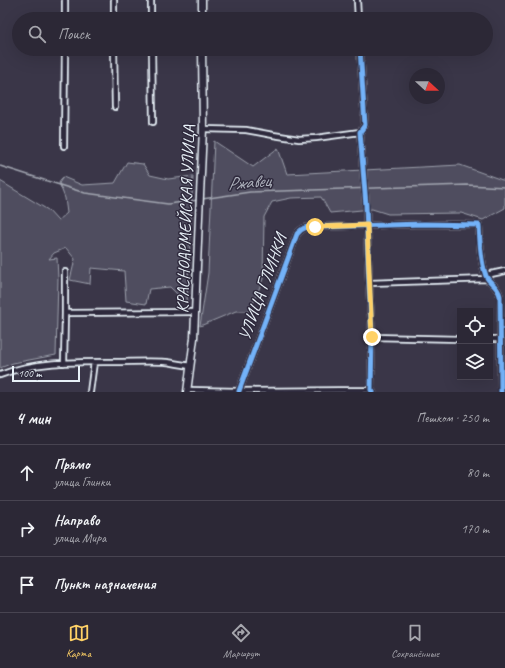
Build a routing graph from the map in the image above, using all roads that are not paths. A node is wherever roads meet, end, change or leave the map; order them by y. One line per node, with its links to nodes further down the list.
1 (65, 0): 6 (street)
2 (114, 0): 7 (street)
3 (151, 0): 8 (street)
4 (202, 0): 9 (street)
5 (357, 0): 10 (street)
6 (65, 12)
7 (114, 12)
8 (151, 12)
9 (202, 12)
10 (358, 12)
11 (64, 56): 20 (street)
12 (114, 56): 16 (street)
13 (152, 56): 17 (street)
14 (202, 56): 18 (street, КРАСНОАРМЕЙСКАЯ УЛИЦА)
15 (360, 56): 19 (street)
16 (115, 107)
17 (152, 122)
18 (203, 129): 19 (street); 27 (street, КРАСНОАРМЕЙСКАЯ УЛИЦА)
19 (360, 132): 21 (street)
20 (64, 146)
21 (367, 225): 24 (street, УЛИЦА ГЛИНКИ); 25 (street); 38 (street, УЛИЦА ГЛИНКИ)
22 (505, 271): 24 (street)
23 (66, 272): 26 (street)
24 (487, 277): 25 (street); 28 (street)
25 (369, 283): 29 (street)
26 (65, 312): 27 (street); 34 (street)
27 (195, 312): 35 (street, КРАСНОАРМЕЙСКАЯ УЛИЦА)
28 (503, 329): 32 (street)
29 (372, 337): 30 (street); 39 (street)
30 (457, 339)
31 (493, 339): 32 (street)
32 (500, 339): 41 (street)
33 (94, 362): 34 (street); 35 (street); 40 (street)
34 (64, 363): 36 (street)
35 (190, 366): 37 (street, КРАСНОАРМЕЙСКАЯ УЛИЦА)
36 (0, 375)
37 (188, 391): 38 (street)
38 (239, 391): 39 (street)
39 (372, 391)
40 (90, 392)
41 (501, 392)

